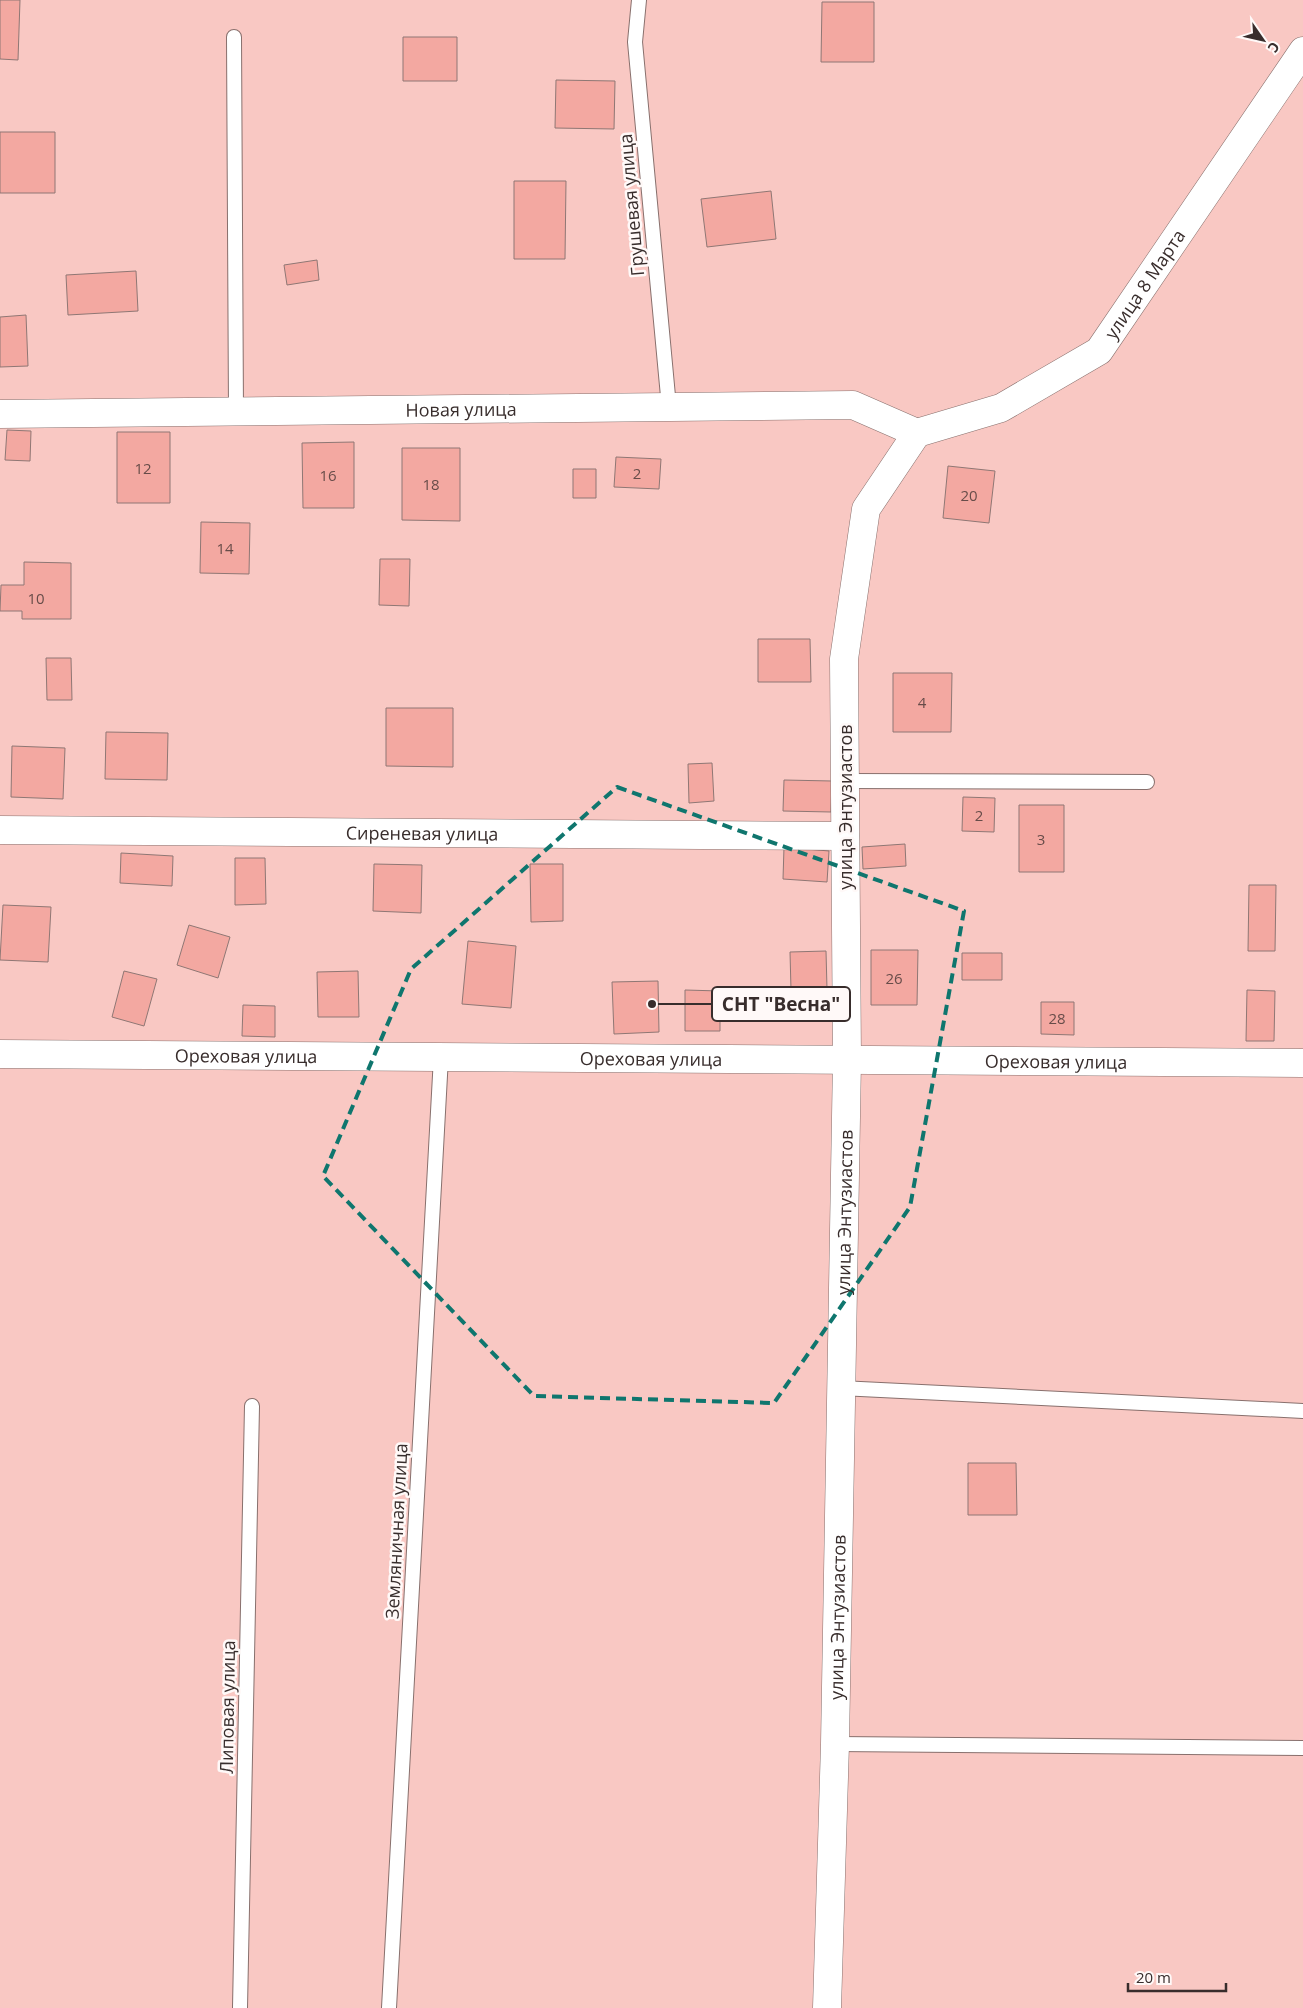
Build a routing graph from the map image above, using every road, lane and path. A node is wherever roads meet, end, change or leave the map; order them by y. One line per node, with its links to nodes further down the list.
1 (639, 0): 4 (lane, Грушевая улица)
2 (234, 37): 5 (lane)
3 (1303, 51): 7 (street, улица 8 Марта)
4 (668, 407): 5 (street, Новая улица); 7 (street, Новая улица)
5 (236, 412): 6 (street, Новая улица)
6 (0, 414)
7 (917, 433): 8 (street, улица Энтузиастов)
8 (845, 781): 9 (lane); 11 (street, улица Энтузиастов)
9 (1147, 782)
10 (0, 830): 11 (street, Сиреневая улица)
11 (845, 836): 14 (street, улица Энтузиастов)
12 (0, 1054): 13 (street, Ореховая улица)
13 (441, 1057): 14 (street, Ореховая улица); 22 (lane, Земляничная улица)
14 (847, 1060): 15 (street, Ореховая улица); 16 (street, улица Энтузиастов)
15 (1303, 1063)
16 (840, 1388): 18 (lane); 19 (street, улица Энтузиастов)
17 (252, 1406): 21 (lane, Липовая улица)
18 (1303, 1411)
19 (835, 1744): 20 (lane); 23 (street, улица Энтузиастов)
20 (1303, 1748)
21 (240, 2008)
22 (389, 2008)
23 (827, 2008)

